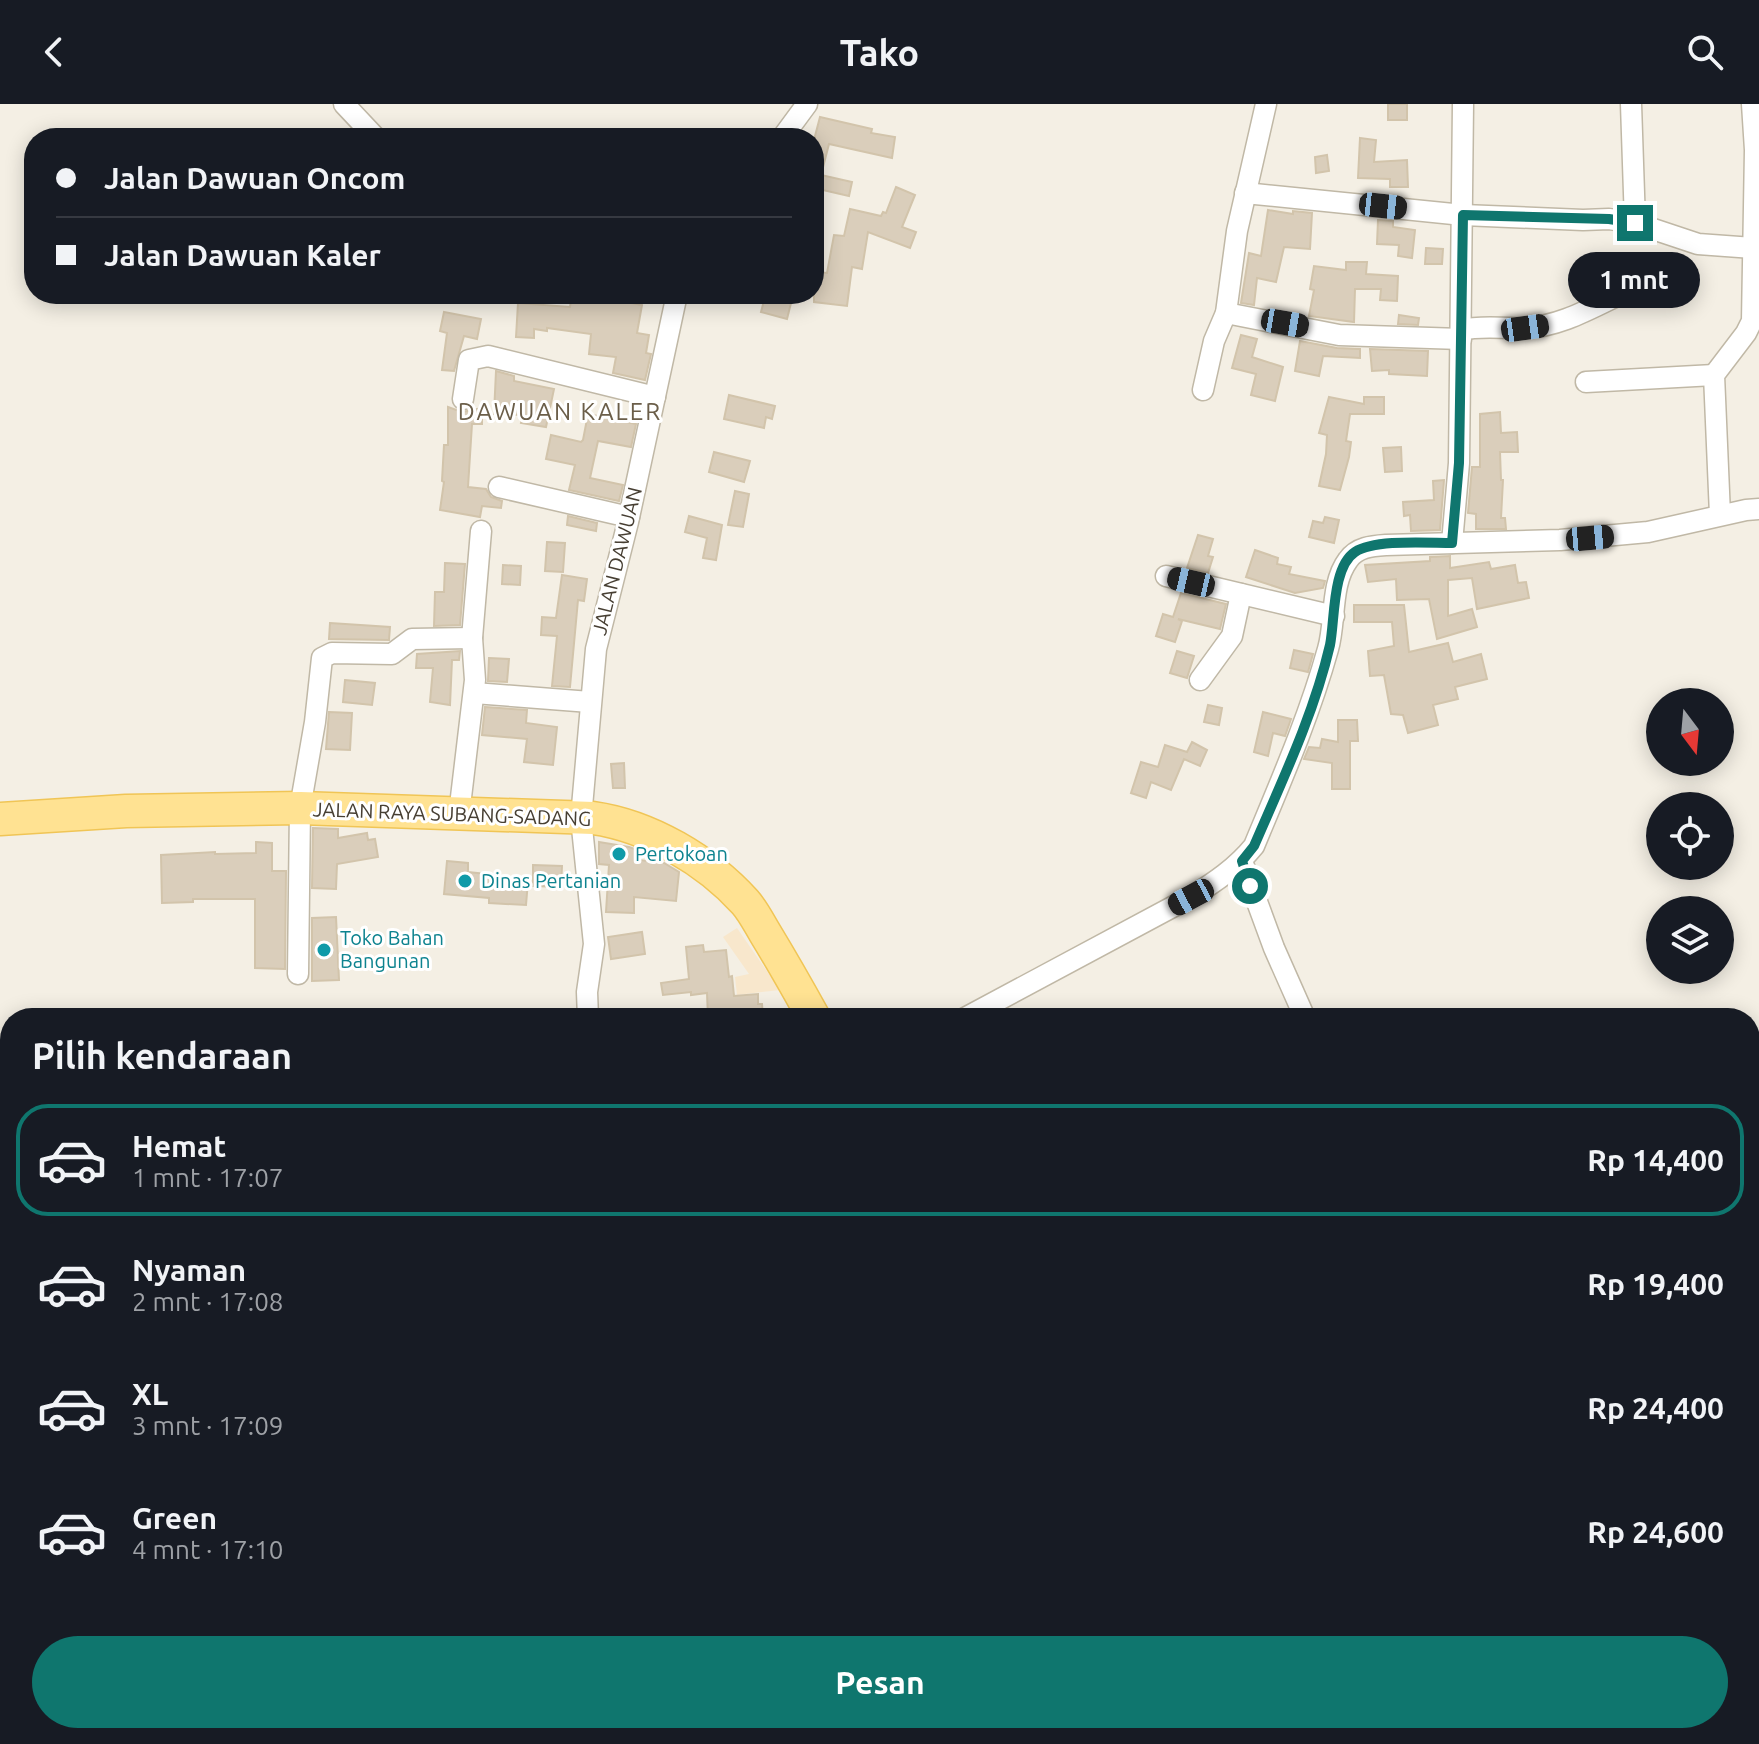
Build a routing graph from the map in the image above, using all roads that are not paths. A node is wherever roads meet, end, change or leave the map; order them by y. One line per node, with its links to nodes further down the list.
1 (344, 104): 7 (street)
2 (807, 104): 8 (street)
3 (1266, 104): 9 (street)
4 (1463, 104): 11 (street)
5 (1631, 104): 12 (street)
6 (1752, 104): 10 (street)
7 (367, 128)
8 (789, 128)
9 (1245, 193): 11 (street); 16 (street)
10 (1756, 207): 13 (street)
11 (1463, 215): 12 (street); 17 (street)
12 (1635, 223): 13 (street)
13 (1753, 248): 18 (street)
14 (1625, 292): 17 (street)
15 (675, 304): 21 (street, JALAN DAWUAN)
16 (1226, 313): 17 (street); 20 (street)
17 (1461, 334): 28 (street)
18 (1714, 375): 19 (street); 25 (street)
19 (1586, 382)
20 (1203, 390)
21 (655, 397): 22 (street); 26 (street, JALAN DAWUAN)
22 (463, 399)
23 (499, 487): 26 (street)
24 (1759, 509): 25 (street)
25 (1720, 515): 28 (street)
26 (629, 517): 35 (street, JALAN DAWUAN)
27 (481, 531): 32 (street)
28 (1452, 543): 31 (street)
29 (1166, 576): 30 (street)
30 (1241, 594): 31 (street); 33 (street)
31 (1334, 616): 40 (street)
32 (472, 638): 34 (street); 36 (street)
33 (1200, 680)
34 (474, 693): 35 (street); 37 (street)
35 (590, 702): 38 (street, JALAN DAWUAN)
36 (300, 808): 37 (main road, JALAN RAYA SUBANG-SADANG); 39 (main road, JALAN RAYA SUBANG-SADANG); 41 (street)
37 (459, 814): 38 (main road, JALAN RAYA SUBANG-SADANG)
38 (581, 818): 42 (street, JALAN DAWUAN); 43 (main road, JALAN RAYA SUBANG-SADANG)
39 (0, 819)
40 (1242, 861): 44 (street); 45 (street)
41 (298, 974)
42 (588, 1008)
43 (800, 1008)
44 (984, 1008)
45 (1301, 1008)

